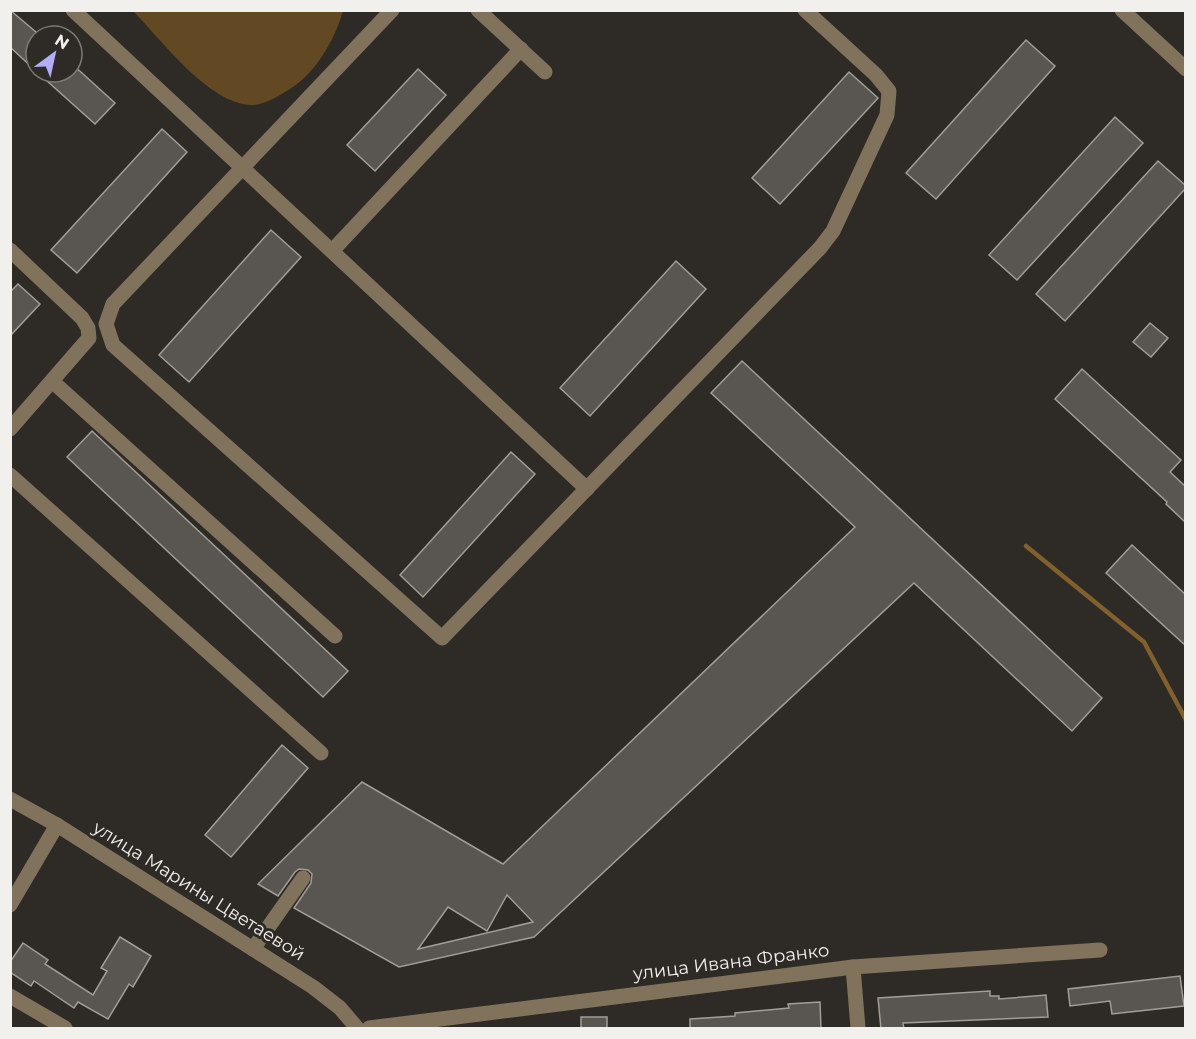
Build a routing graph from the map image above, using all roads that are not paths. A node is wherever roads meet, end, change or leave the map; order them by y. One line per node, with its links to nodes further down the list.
1 (72, 10): 9 (street)
2 (392, 10): 9 (street)
3 (478, 10): 6 (street)
4 (805, 10): 15 (street)
5 (1122, 10): 7 (street)
6 (521, 49): 8 (street); 11 (street)
7 (1185, 69)
8 (545, 72)
9 (243, 168): 11 (street); 15 (street)
10 (10, 250): 12 (street)
11 (332, 251): 15 (street)
12 (52, 381): 13 (street); 16 (street)
13 (10, 429)
14 (10, 475): 17 (street)
15 (587, 489)
16 (335, 636)
17 (321, 753)
18 (10, 799): 19 (street, улица Марины Цветаевой)
19 (57, 825): 21 (street); 22 (street, улица Марины Цветаевой)
20 (303, 878): 22 (street)
21 (10, 905)
22 (254, 949): 27 (street, улица Марины Цветаевой)
23 (1100, 950): 24 (street, улица Ивана Франко)
24 (853, 967): 28 (street, улица Ивана Франко); 29 (street)
25 (10, 996): 26 (street)
26 (66, 1029)
27 (357, 1029)
28 (369, 1029)
29 (858, 1029)

